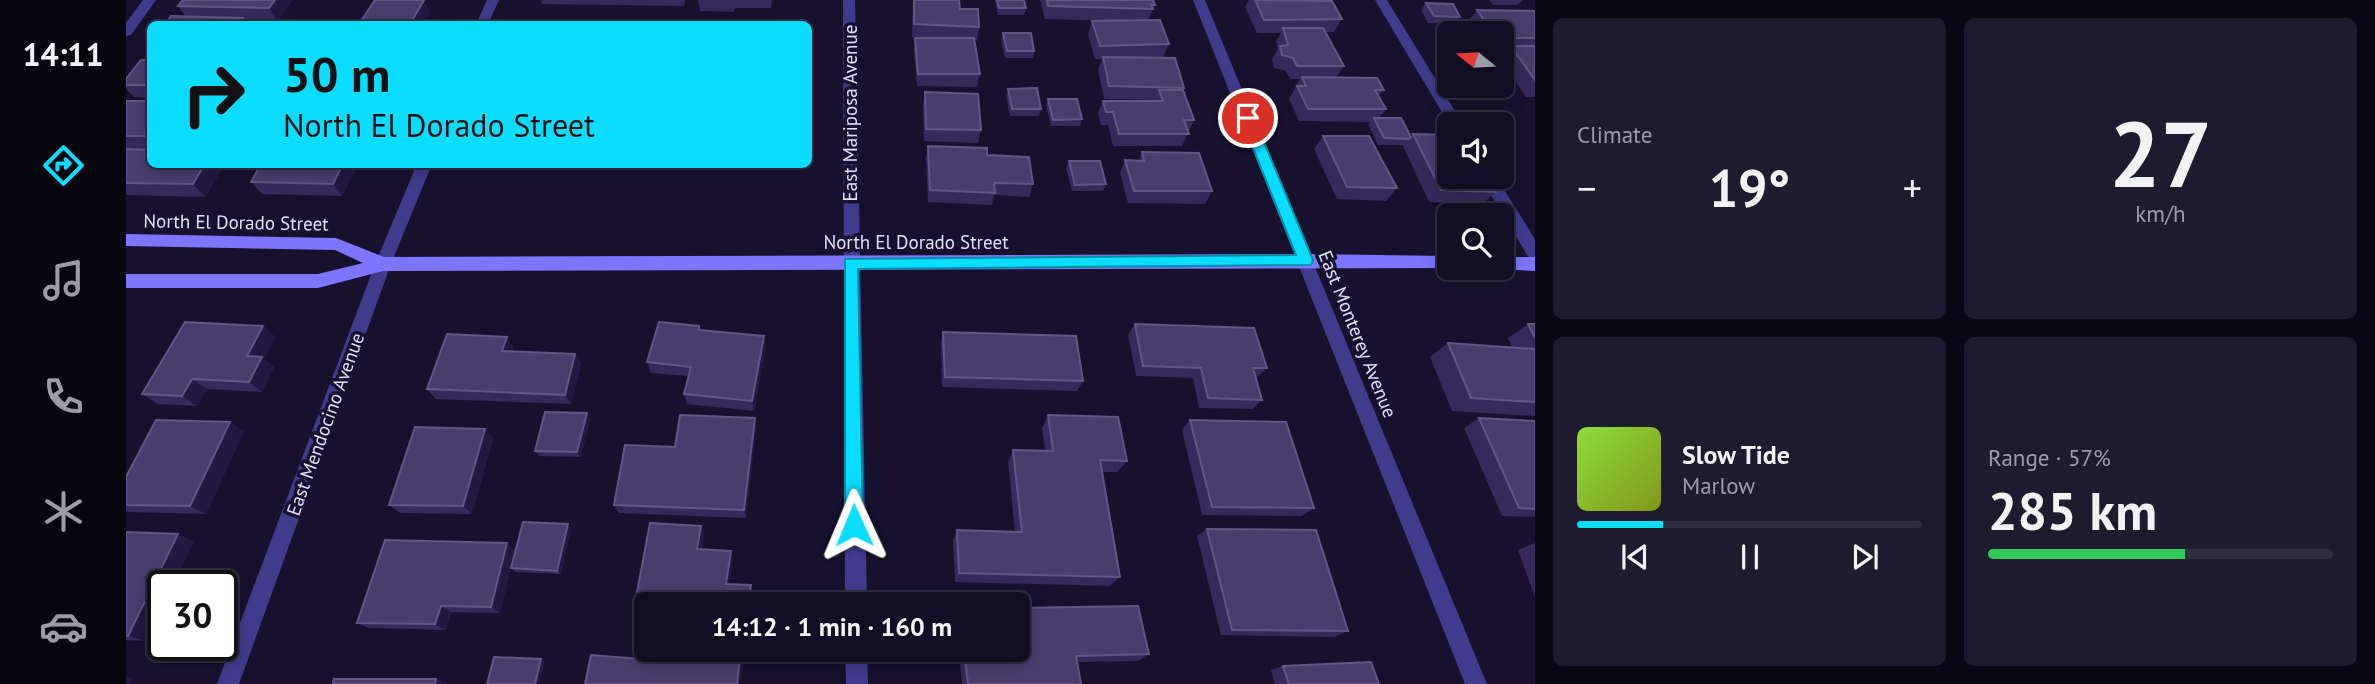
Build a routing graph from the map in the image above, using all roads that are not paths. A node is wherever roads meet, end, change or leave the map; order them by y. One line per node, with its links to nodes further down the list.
1 (150, 0): 7 (street)
2 (493, 0): 6 (street)
3 (849, 0): 16 (street, East Mariposa Avenue)
4 (1199, 0): 13 (street, East Monterey Avenue)
5 (1381, 0): 8 (street)
6 (483, 21)
7 (126, 32)
8 (1449, 112)
9 (423, 168): 15 (street, East Mendocino Avenue)
10 (1495, 189): 12 (street)
11 (126, 240): 15 (main road, North El Dorado Street)
12 (1535, 253)
13 (1306, 260): 14 (main road, North El Dorado Street); 16 (main road, North El Dorado Street); 24 (street, East Monterey Avenue)
14 (1437, 263)
15 (383, 264): 16 (main road, North El Dorado Street); 19 (main road, North El Dorado Street); 22 (street, East Mendocino Avenue)
16 (850, 264): 20 (street, East Mariposa Avenue)
17 (1514, 264): 18 (main road)
18 (1535, 264)
19 (126, 281)
20 (856, 592)
21 (856, 662): 23 (street)
22 (228, 684)
23 (857, 684)
24 (1476, 684)

